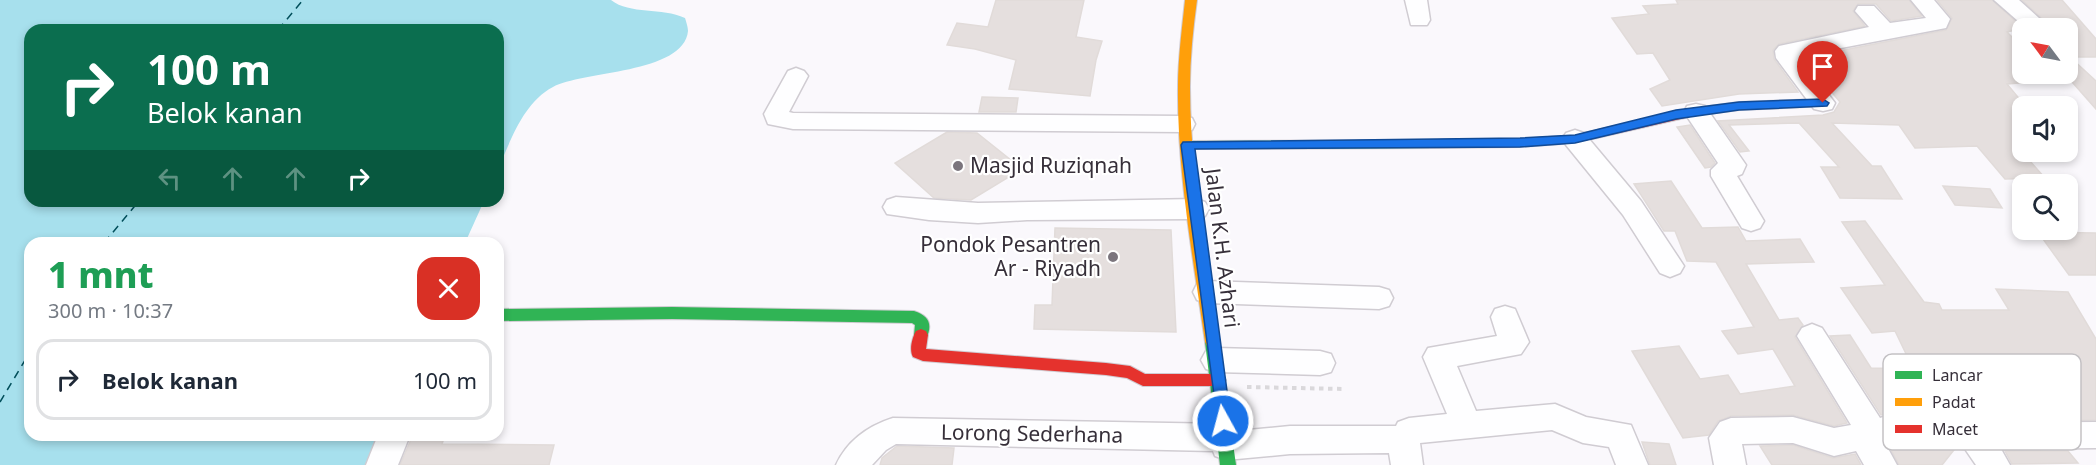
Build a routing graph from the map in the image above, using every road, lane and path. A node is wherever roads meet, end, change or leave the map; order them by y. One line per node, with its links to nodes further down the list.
1 (1191, 0): 10 (street, Jalan K.H. Azhari)
2 (1922, 0): 6 (street)
3 (2006, 0): 5 (street)
4 (1866, 10): 6 (street)
5 (2027, 18)
6 (1885, 30): 8 (street)
7 (796, 76): 10 (street)
8 (1823, 103): 9 (street)
9 (1696, 112): 11 (street); 14 (street)
10 (1186, 134): 11 (street); 13 (street, Jalan K.H. Azhari)
11 (1575, 139): 15 (street)
12 (896, 207): 13 (street)
13 (1196, 209): 16 (street, Jalan K.H. Azhari)
14 (1751, 221)
15 (1670, 266)
16 (1207, 292): 17 (street); 22 (street, Jalan K.H. Azhari)
17 (1379, 298)
18 (504, 315): 22 (street)
19 (1505, 317): 24 (street)
20 (1812, 336): 26 (street)
21 (1320, 363): 22 (street)
22 (1218, 376): 23 (path); 30 (street, Jalan K.H. Azhari)
23 (1345, 389)
24 (1467, 425): 32 (street); 35 (street)
25 (1883, 430): 26 (street)
26 (1869, 435): 36 (street); 37 (street)
27 (2081, 435): 28 (street)
28 (2096, 435)
29 (392, 441): 33 (street)
30 (1226, 450): 32 (street, Lorong Sederhana); 34 (street, Lorong Sederhana)
31 (1984, 450): 38 (street)
32 (1405, 452)
33 (382, 465)
34 (852, 465)
35 (1632, 465)
36 (1730, 465)
37 (1881, 465)
38 (1994, 465)

